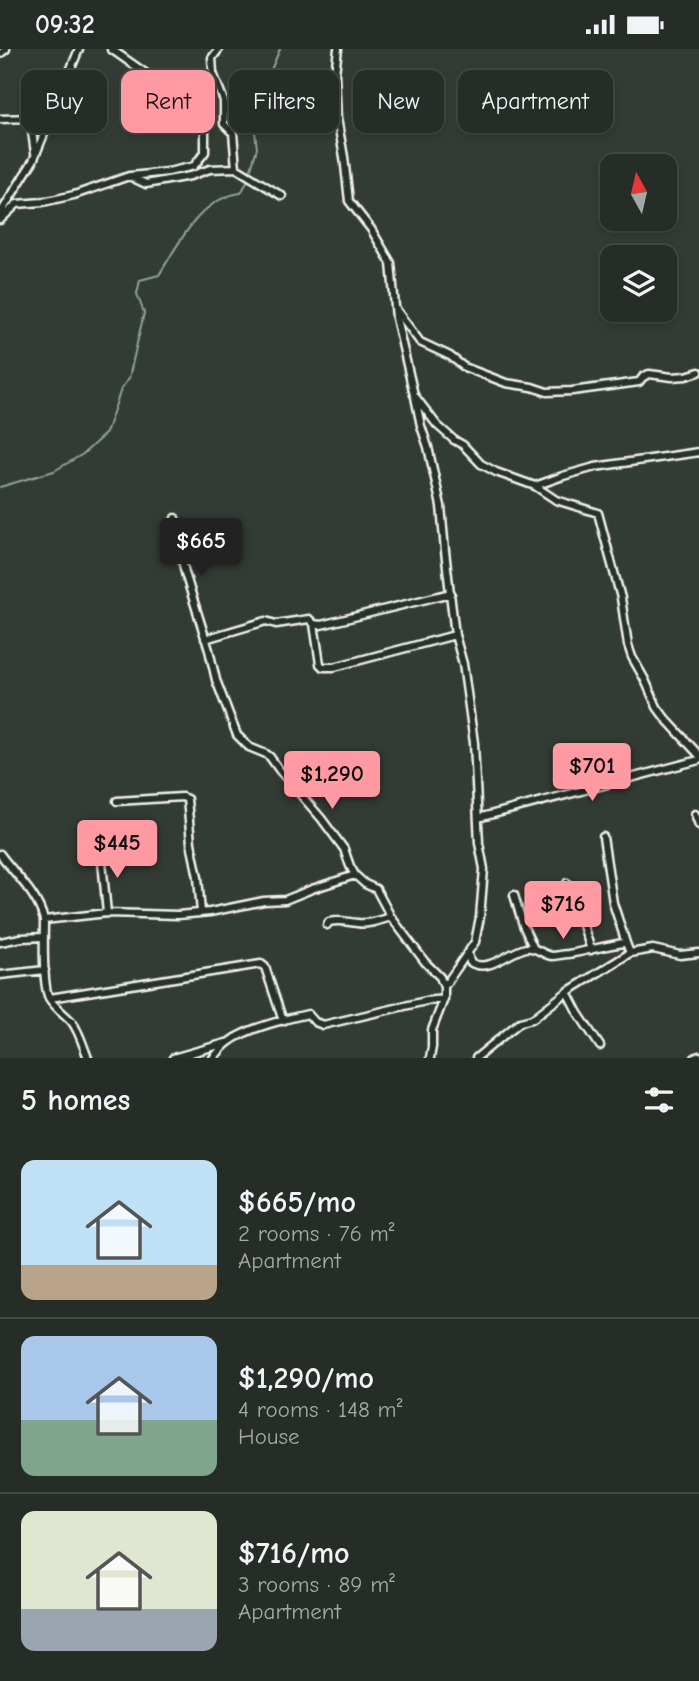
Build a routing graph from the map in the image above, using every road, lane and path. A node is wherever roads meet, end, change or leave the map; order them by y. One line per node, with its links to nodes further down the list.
1 (6, 49): 6 (street)
2 (79, 49): 8 (street)
3 (111, 49): 10 (street)
4 (219, 49): 9 (street)
5 (338, 49): 13 (street)
6 (0, 54)
7 (0, 118): 8 (street)
8 (36, 156): 12 (street)
9 (236, 168): 10 (street); 11 (street)
10 (129, 176): 12 (street)
11 (282, 196)
12 (0, 217)
13 (394, 306): 14 (street); 15 (street)
14 (699, 372)
15 (414, 395): 17 (street); 19 (street)
16 (699, 452): 17 (street)
17 (535, 486): 23 (street)
18 (174, 518): 22 (street)
19 (451, 593): 20 (street); 21 (street)
20 (314, 624): 21 (street); 22 (street)
21 (455, 635): 26 (street)
22 (205, 639): 31 (street)
23 (699, 757): 26 (street)
24 (117, 801): 35 (street)
25 (695, 814): 27 (street)
26 (478, 818): 46 (street)
27 (699, 824)
28 (603, 837): 41 (street)
29 (101, 851): 34 (street)
30 (0, 854): 37 (street)
31 (355, 875): 35 (street); 36 (street)
32 (567, 883): 43 (street)
33 (514, 895): 42 (street)
34 (107, 913): 35 (street); 37 (street)
35 (201, 913)
36 (391, 917): 38 (street); 49 (street)
37 (44, 920): 39 (street)
38 (327, 925)
39 (44, 937): 40 (street); 47 (street)
40 (0, 942)
41 (626, 943): 43 (street); 44 (street)
42 (533, 947): 43 (street); 46 (street)
43 (591, 950)
44 (630, 953): 45 (street); 50 (street)
45 (699, 953)
46 (468, 954): 49 (street)
47 (45, 970): 48 (street); 51 (street)
48 (0, 975)
49 (444, 987): 52 (street)
50 (567, 992): 55 (street); 60 (street)
51 (50, 998): 53 (street); 56 (street)
52 (444, 999): 53 (street); 59 (street)
53 (283, 1021): 54 (street)
54 (228, 1043): 57 (street); 58 (street)
55 (600, 1046)
56 (88, 1058)
57 (173, 1058)
58 (213, 1058)
59 (430, 1058)
60 (477, 1058)

